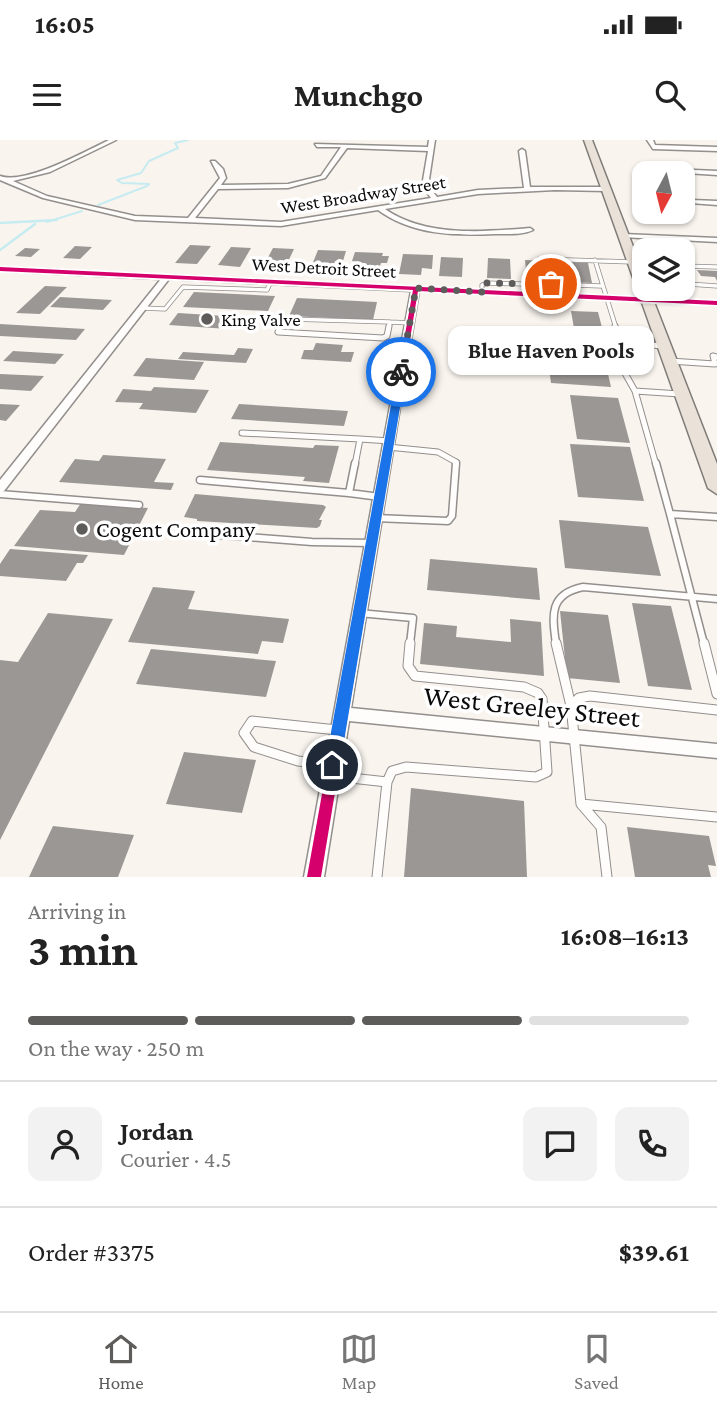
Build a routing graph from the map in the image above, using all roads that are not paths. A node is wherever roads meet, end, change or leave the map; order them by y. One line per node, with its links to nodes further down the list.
1 (113, 140): 14 (street)
2 (432, 140): 8 (street)
3 (588, 140): 17 (main road)
4 (650, 140): 7 (street)
5 (317, 145): 6 (street)
6 (345, 146): 8 (street); 15 (street)
7 (653, 146): 9 (street)
8 (430, 149): 18 (street)
9 (717, 149)
10 (522, 151): 16 (street)
11 (213, 162): 15 (street)
12 (695, 172): 13 (street)
13 (717, 173)
14 (4, 179): 22 (street, West Broadway Street)
15 (218, 187): 22 (street)
16 (527, 189): 17 (street, West Broadway Street); 18 (street, West Broadway Street)
17 (607, 191): 24 (main road)
18 (435, 199): 21 (street, West Broadway Street)
19 (695, 202): 20 (street)
20 (717, 203)
21 (379, 208): 22 (street, West Broadway Street); 23 (street)
22 (190, 220)
23 (530, 230)
24 (624, 236): 25 (street); 26 (main road)
25 (717, 240)
26 (632, 257)
27 (539, 259): 28 (lane)
28 (595, 260): 29 (lane); 38 (lane)
29 (632, 262)
30 (695, 266): 31 (lane)
31 (717, 267)
32 (0, 269): 33 (street, West Detroit Street)
33 (167, 276): 34 (street, West Detroit Street); 49 (street)
34 (213, 279): 35 (street, West Detroit Street); 40 (lane)
35 (271, 282): 40 (lane); 41 (street, West Detroit Street)
36 (523, 284): 38 (lane); 42 (lane); 43 (lane)
37 (695, 284): 39 (lane)
38 (601, 286): 44 (lane)
39 (717, 286)
40 (207, 287): 49 (lane)
41 (416, 288): 42 (street, West Detroit Street); 51 (street)
42 (482, 292): 43 (street, West Detroit Street)
43 (525, 293): 44 (street, West Detroit Street)
44 (605, 297): 45 (street, West Detroit Street); 52 (lane)
45 (632, 298)
46 (695, 300): 48 (street, West Detroit Street)
47 (648, 301): 53 (main road)
48 (717, 301)
49 (143, 307): 62 (street)
50 (390, 322): 50 (lane); 51 (lane)
51 (410, 323): 60 (street)
52 (621, 343): 53 (lane); 56 (lane)
53 (668, 353): 55 (lane); 57 (main road)
54 (717, 357): 55 (lane)
55 (716, 364)
56 (635, 391): 57 (lane); 68 (lane)
57 (682, 394): 63 (main road)
58 (242, 433): 59 (lane)
59 (360, 439): 60 (lane); 65 (lane)
60 (389, 444): 66 (street); 70 (lane)
61 (200, 480): 65 (lane)
62 (0, 488)
63 (717, 488)
64 (0, 494): 67 (lane)
65 (349, 494): 66 (lane)
66 (380, 496): 70 (street)
67 (139, 505)
68 (670, 514): 69 (lane); 73 (lane)
69 (717, 517)
70 (375, 518): 72 (street)
71 (182, 532): 72 (lane)
72 (370, 543): 75 (street)
73 (692, 597): 74 (lane); 76 (lane); 77 (lane)
74 (717, 599)
75 (358, 613): 79 (street); 80 (lane)
76 (717, 694)
77 (571, 706): 78 (lane); 81 (lane)
78 (717, 710)
79 (340, 722): 80 (street, West Greeley Street); 83 (street); 83 (lane)
80 (544, 734): 81 (street, West Greeley Street); 84 (lane)
81 (574, 736): 82 (street, West Greeley Street); 85 (lane)
82 (717, 751)
83 (332, 770): 84 (lane); 87 (street)
84 (387, 782): 88 (lane)
85 (581, 804): 86 (lane); 89 (lane)
86 (717, 817)
87 (314, 877)
88 (377, 877)
89 (607, 877)

